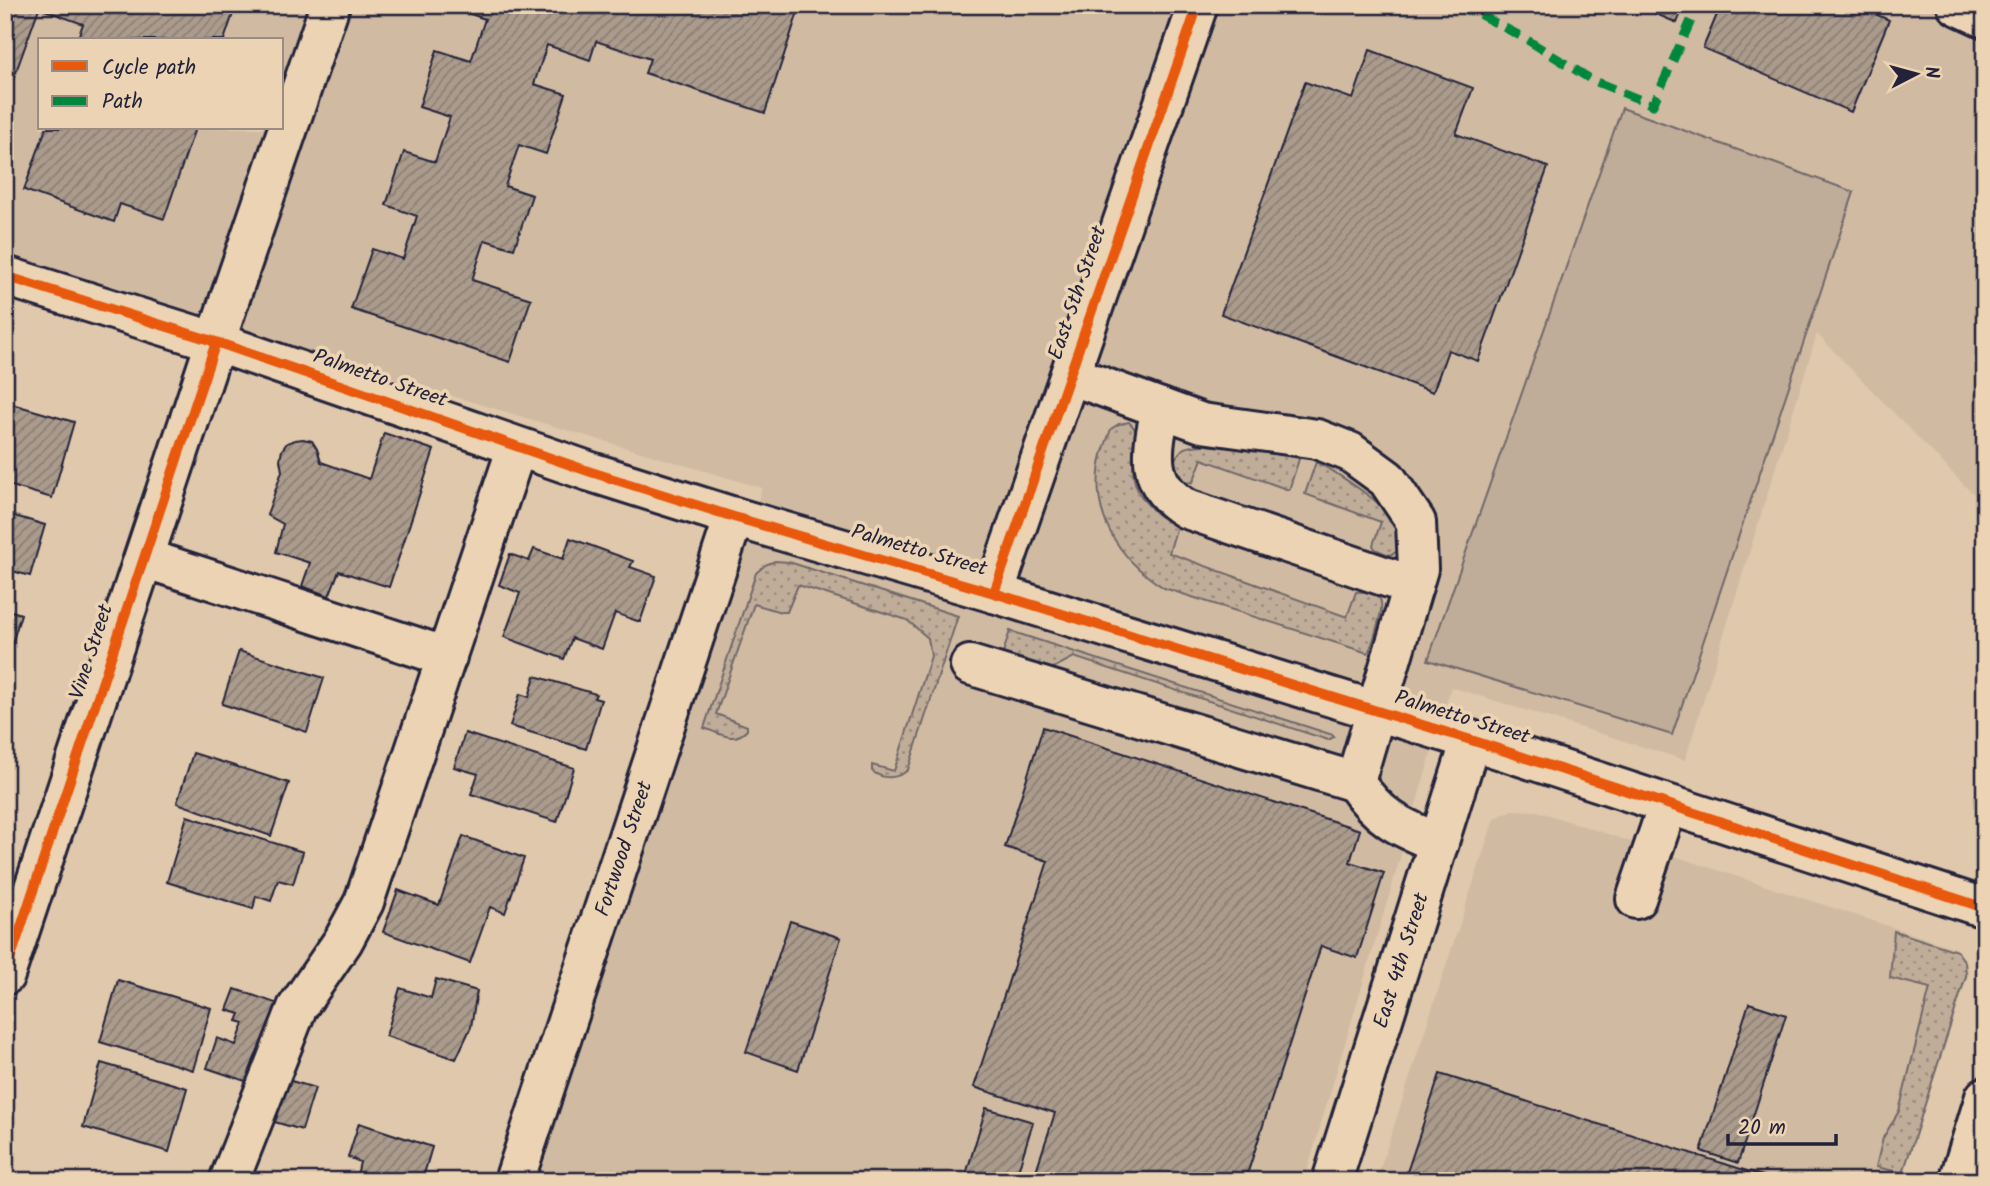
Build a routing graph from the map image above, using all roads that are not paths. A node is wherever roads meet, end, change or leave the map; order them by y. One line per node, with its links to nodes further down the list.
1 (330, 5): 6 (street, Vine Street)
2 (1198, 5): 7 (street, East 5th Street)
3 (1957, 5): 4 (street)
4 (1985, 18)
5 (5, 276): 6 (street, Palmetto Street)
6 (216, 342): 9 (street, Palmetto Street); 11 (street, Vine Street)
7 (1070, 375): 8 (street); 13 (street, East 5th Street)
8 (1161, 408): 12 (street); 12 (street)
9 (517, 447): 10 (street, Palmetto Street); 14 (street)
10 (734, 517): 13 (street, Palmetto Street); 26 (street, Fortwood Street)
11 (144, 558): 14 (street); 23 (street, Vine Street)
12 (1413, 586): 16 (street)
13 (994, 593): 16 (street, Palmetto Street)
14 (447, 657): 25 (street)
15 (970, 665): 18 (street)
16 (1376, 711): 17 (street, Palmetto Street); 18 (street)
17 (1471, 740): 19 (street, Palmetto Street); 20 (street, East 4th Street)
18 (1354, 782): 20 (street)
19 (1668, 805): 21 (street); 22 (street, Palmetto Street)
20 (1439, 843): 27 (street, East 4th Street)
21 (1636, 899)
22 (1985, 908)
23 (5, 975)
24 (1985, 1097): 28 (street)
25 (229, 1181)
26 (514, 1181)
27 (1332, 1181)
28 (1959, 1181)

